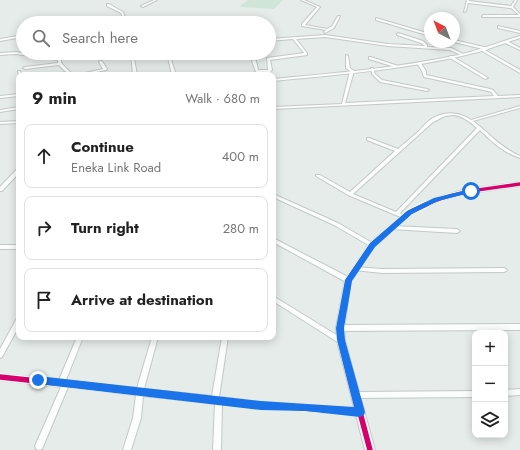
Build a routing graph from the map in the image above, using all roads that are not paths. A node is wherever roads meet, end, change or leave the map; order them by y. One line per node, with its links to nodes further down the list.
1 (156, 0): 6 (street)
2 (302, 0): 16 (street)
3 (516, 0): 7 (street)
4 (468, 1): 7 (street); 9 (street)
5 (108, 5): 11 (street)
6 (142, 6)
7 (512, 6): 8 (street); 10 (street)
8 (520, 7)
9 (466, 11)
10 (520, 15): 12 (street)
11 (123, 16)
12 (483, 16)
13 (339, 17): 16 (street)
14 (377, 19): 18 (street)
15 (499, 27): 17 (street)
16 (327, 30): 20 (street)
17 (520, 32)
18 (424, 33)
19 (398, 34): 28 (street)
20 (323, 36): 23 (street); 29 (street)
21 (16, 37): 25 (street)
22 (520, 37): 26 (street)
23 (294, 38): 24 (street); 38 (street)
24 (276, 39)
25 (0, 40)
26 (506, 42): 31 (street); 32 (street)
27 (460, 43): 31 (street)
28 (424, 44)
29 (424, 46)
30 (444, 48): 35 (street)
31 (485, 49): 35 (street); 57 (street)
32 (520, 49)
33 (0, 54): 34 (street)
34 (16, 54)
35 (462, 54): 37 (street)
36 (347, 56): 52 (street)
37 (451, 56): 46 (street); 58 (street)
38 (276, 58)
39 (370, 58): 48 (street)
40 (59, 60): 47 (street)
41 (133, 60): 55 (street)
42 (170, 60): 56 (street)
43 (268, 60): 51 (street)
44 (254, 61): 51 (street)
45 (102, 62): 54 (street)
46 (419, 63): 48 (street); 62 (street)
47 (60, 64): 49 (street); 53 (street)
48 (396, 66): 50 (street)
49 (25, 68)
50 (372, 69): 52 (street); 60 (street)
51 (269, 71)
52 (352, 71): 59 (street); 65 (street)
53 (68, 72)
54 (93, 72)
55 (135, 72)
56 (173, 72)
57 (520, 72)
58 (486, 78)
59 (276, 80)
60 (427, 90)
61 (16, 95): 64 (street)
62 (496, 96): 63 (street); 65 (street)
63 (520, 96)
64 (0, 97)
65 (343, 105): 68 (street)
66 (520, 107): 70 (street)
67 (16, 108): 69 (street)
68 (276, 108)
69 (0, 111)
70 (470, 121): 73 (street); 75 (street)
71 (16, 122): 72 (street)
72 (0, 123)
73 (479, 128): 76 (street); 83 (street)
74 (368, 139): 75 (street)
75 (398, 151): 81 (street)
76 (520, 157)
77 (16, 173): 80 (street)
78 (318, 176): 81 (street)
79 (519, 185): 83 (street)
80 (0, 190)
81 (350, 194): 83 (street)
82 (276, 196): 87 (street)
83 (401, 215): 84 (street)
84 (393, 228): 85 (street); 87 (street)
85 (457, 231)
86 (276, 242): 92 (street)
87 (372, 245): 90 (street)
88 (16, 247): 89 (street)
89 (0, 248)
90 (356, 269): 91 (street); 92 (street)
91 (504, 270)
92 (348, 280): 96 (street)
93 (276, 300): 100 (street)
94 (16, 326): 101 (street)
95 (520, 327): 96 (street)
96 (340, 328): 100 (street)
97 (79, 340): 103 (street)
98 (154, 340): 104 (street)
99 (225, 340): 109 (street)
100 (341, 340): 108 (street)
101 (0, 355)
102 (0, 377): 103 (street)
103 (64, 383): 104 (street); 111 (street)
104 (140, 392): 109 (street); 112 (street)
105 (520, 392): 106 (street)
106 (508, 393)
107 (472, 394): 108 (street)
108 (356, 395): 110 (street)
109 (217, 399): 110 (street); 113 (street)
110 (360, 412): 114 (street)
111 (39, 446)
112 (127, 450)
113 (217, 450)
114 (370, 450)

